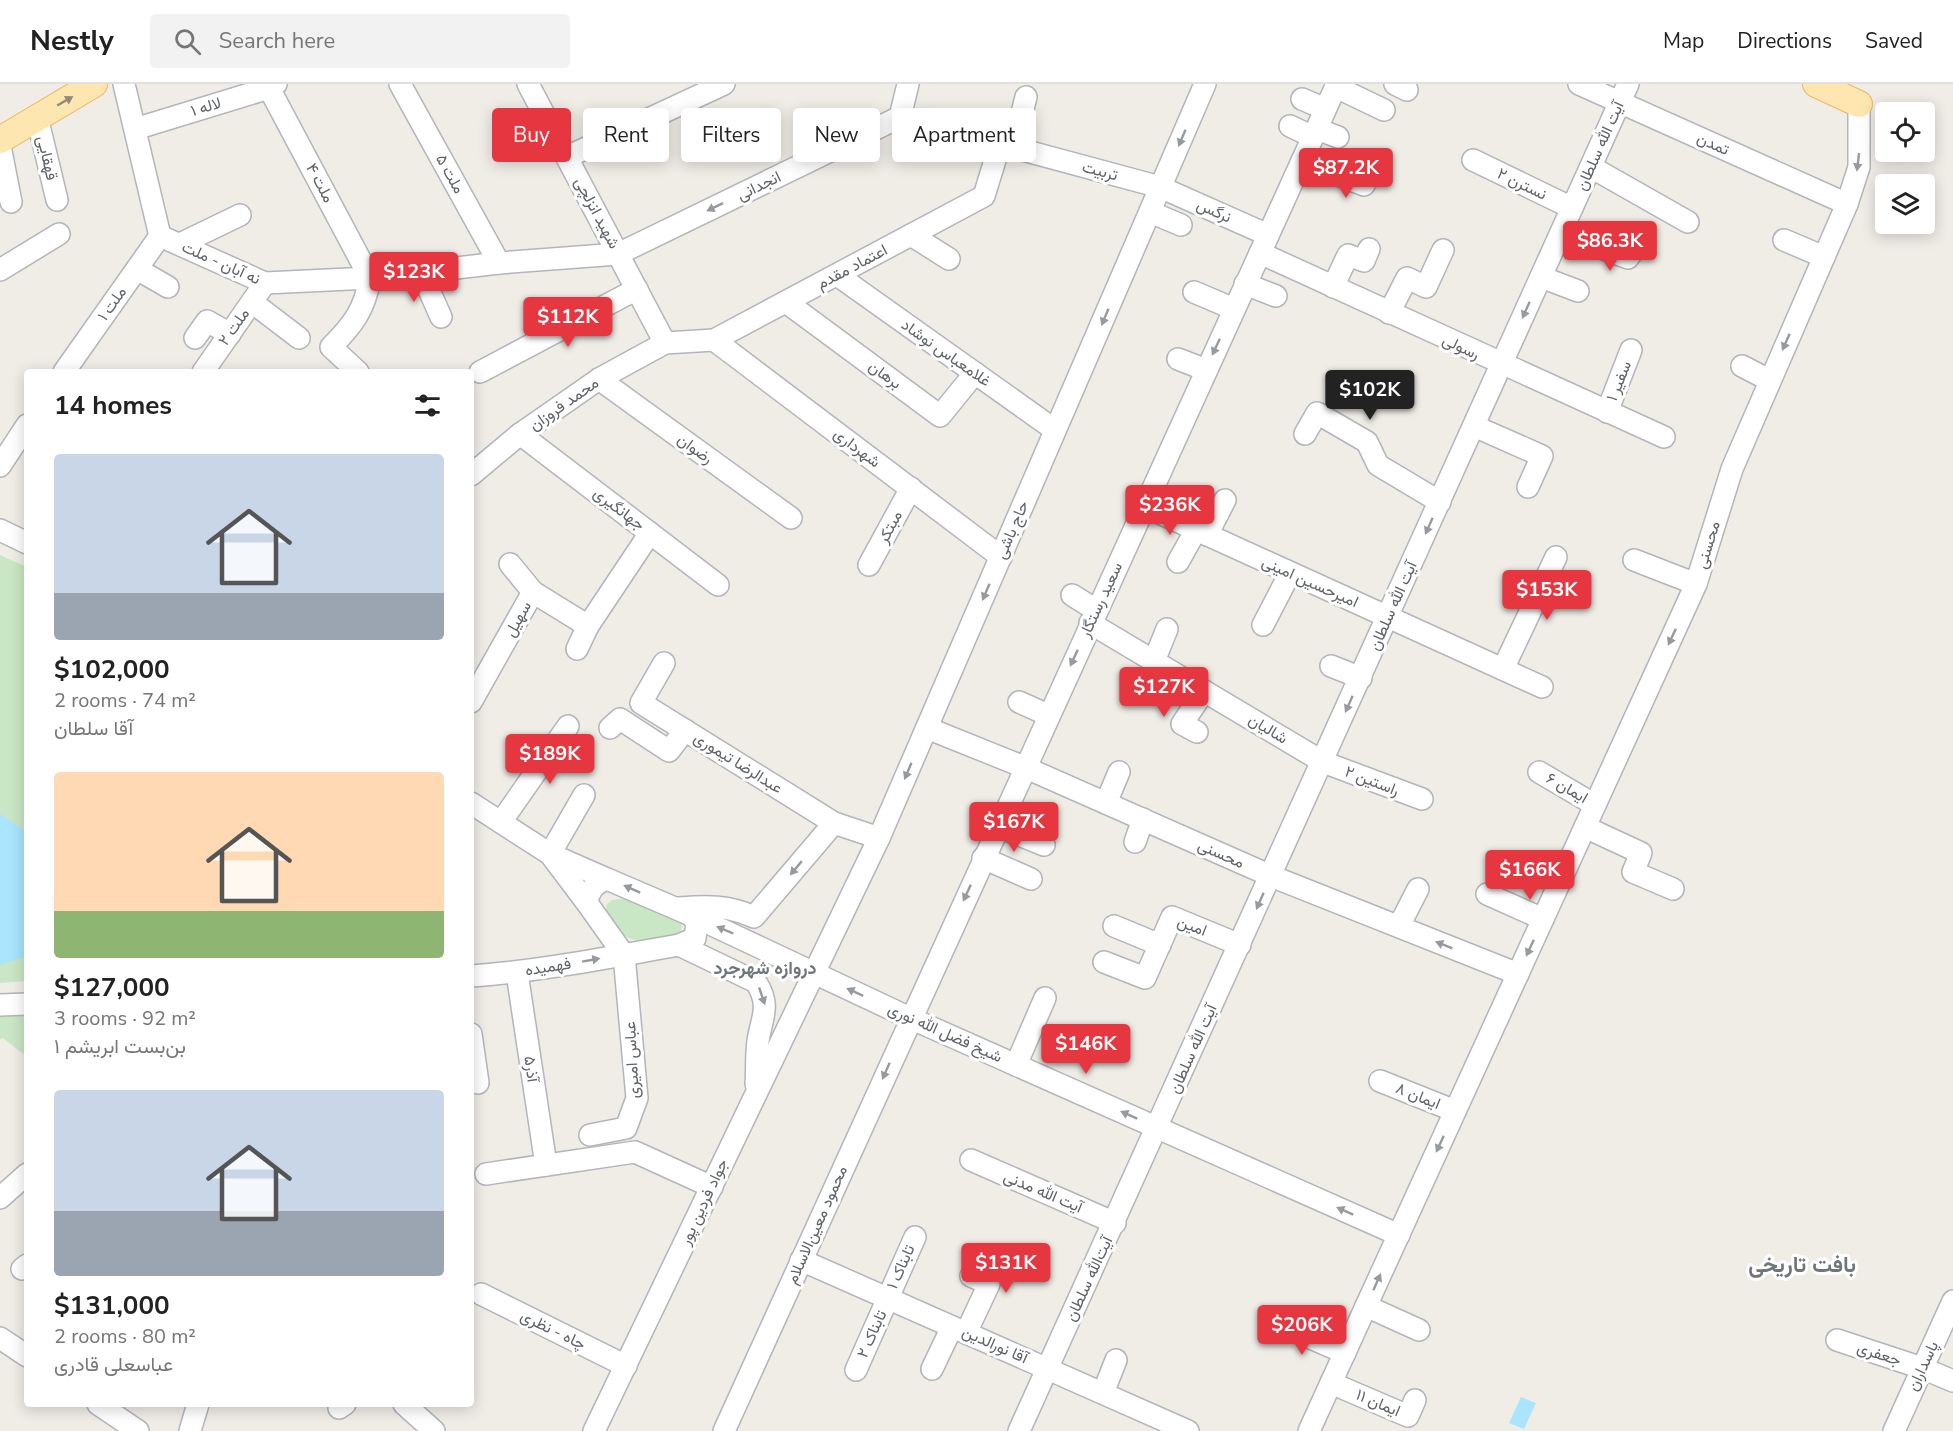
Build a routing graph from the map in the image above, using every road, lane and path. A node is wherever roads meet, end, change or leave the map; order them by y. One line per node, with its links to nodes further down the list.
1 (94, 84): 21 (main road, one-way to 1)
2 (124, 84): 25 (street, نه آبان - ملت)
3 (400, 84): 58 (street, ملت ۵)
4 (528, 84): 17 (street, شهید انزلچی)
5 (724, 84): 12 (street)
6 (908, 84): 18 (street)
7 (1205, 84): 37 (street, حاج باشی, one-way to 37)
8 (1579, 84): 13 (street, تمدن)
9 (1816, 84): 16 (main road)
10 (1336, 85): 20 (street); 23 (street, سعید رستگار)
11 (273, 86): 25 (street, لاله ۱); 64 (street, ملت ۴)
12 (689, 91): 30 (street)
13 (1624, 93): 35 (street, آیت الله سلطان); 40 (street, تمدن)
14 (1026, 97): 19 (street, اعتماد مقدم)
15 (1302, 99): 23 (street)
16 (1859, 104): 40 (street, محسنی, one-way to 40)
17 (541, 108)
18 (902, 108)
19 (1022, 108)
20 (1384, 110)
21 (38, 117): 27 (main road); 38 (street, قهقایی)
22 (892, 121): 55 (street, انجدانی, one-way to 55)
23 (1318, 125): 24 (street); 26 (street); 32 (street, سعید رستگار)
24 (1290, 126)
25 (135, 129): 49 (street, نه آبان - ملت)
26 (1338, 137)
27 (0, 140)
28 (0, 146): 39 (street)
29 (1036, 154): 37 (street, تربیت)
30 (571, 155)
31 (1473, 160): 41 (street, نسترن ۲)
32 (1302, 161): 36 (street); 52 (street, سعید رستگار)
33 (570, 162): 55 (street, شهید انزلچی)
34 (1000, 162): 48 (street, اعتماد مقدم)
35 (1591, 167): 41 (street, آیت الله سلطان); 44 (street)
36 (1370, 174)
37 (1161, 188): 42 (street, حاج باشی); 52 (street, نرگس)
38 (57, 200)
39 (11, 202)
40 (1847, 204): 56 (street, محسنی)
41 (1572, 208): 46 (street, آیت الله سلطان)
42 (1150, 212): 45 (street); 98 (street, حاج باشی, one-way to 98)
43 (240, 215): 49 (street)
44 (1688, 222)
45 (1181, 225)
46 (1561, 233): 51 (street); 63 (street, آیت الله سلطان)
47 (59, 234): 60 (street)
48 (911, 235): 57 (street); 62 (street, اعتماد مقدم)
49 (170, 240): 59 (street, ملت ۱); 65 (street, نه آبان - ملت)
50 (1784, 240): 56 (street)
51 (1640, 241)
52 (1264, 244): 66 (street, سعید رستگار); 68 (street, رسولی)
53 (1370, 249): 68 (street)
54 (1443, 250): 76 (street)
55 (618, 254): 58 (street, نه آبان - ملت); 69 (street, شهید انزلچی)
56 (1824, 256): 94 (street, محسنی, one-way to 94)
57 (949, 259)
58 (499, 263): 61 (street, نه آبان - ملت)
59 (137, 269): 67 (street); 87 (street, ملت ۱)
60 (0, 270)
61 (421, 272): 64 (street, نه آبان - ملت); 77 (street)
62 (837, 275): 74 (street, اعتماد مقدم); 92 (street, غلامعباس نوشاد)
63 (1541, 277): 70 (street); 85 (street, آیت الله سلطان, one-way to 85)
64 (370, 278): 65 (street, نه آبان - ملت); 89 (street)
65 (265, 283): 73 (street, ملت ۲)
66 (1245, 284): 72 (street); 75 (street, سعید رستگار)
67 (168, 287)
68 (1333, 287): 76 (street, رسولی)
69 (637, 289): 82 (street, شهید انزلچی); 91 (street)
70 (1578, 291)
71 (1194, 292): 75 (street)
72 (1276, 296)
73 (252, 302): 78 (street, ملت ۲); 80 (street)
74 (786, 302): 81 (street, اعتماد مقدم); 92 (street, برهان)
75 (1234, 309): 90 (street, سعید رستگار, one-way to 90)
76 (1389, 313): 85 (street, رسولی)
77 (441, 317)
78 (230, 334): 79 (street); 88 (street, ملت ۲)
79 (195, 338)
80 (299, 338)
81 (714, 340): 82 (street, اعتماد مقدم); 105 (street, شهرداری)
82 (665, 343): 93 (street, محمد فروزان)
83 (1631, 350): 95 (street, سفیر ۱)
84 (1178, 360): 90 (street)
85 (1501, 365): 95 (street, رسولی); 96 (street, آیت الله سلطان)
86 (1742, 366): 94 (street)
87 (66, 369)
88 (205, 369)
89 (355, 369)
90 (1206, 370): 108 (street, سعید رستگار)
91 (480, 372)
92 (975, 373): 98 (street, غلامعباس نوشاد)
93 (600, 379): 99 (street, محمد فروزان); 109 (street, رضوان)
94 (1769, 380): 121 (street, محسنی)
95 (1607, 412): 101 (street, رسولی)
96 (1474, 426): 104 (street); 107 (street, آیت الله سلطان)
97 (24, 430): 102 (street)
98 (1055, 430): 114 (street, حاج باشی)
99 (520, 434): 103 (street, محمد فروزان); 112 (street, جهانگیری)
100 (1305, 434): 107 (street)
101 (1664, 437)
102 (0, 466)
103 (474, 472)
104 (1528, 487)
105 (910, 488): 114 (street, شهرداری); 119 (street, مبتکر)
106 (1225, 500): 111 (street)
107 (1440, 502): 126 (street, آیت الله سلطان, one-way to 126)
108 (1144, 506): 111 (street, امیرحسین امینی); 125 (street, سعید رستگار)
109 (791, 518)
110 (0, 530): 113 (street)
111 (1201, 532): 117 (street); 120 (street, امیرحسین امینی)
112 (650, 533): 122 (street, جهانگیری); 128 (street)
113 (24, 541)
114 (1001, 557): 143 (street, حاج باشی, one-way to 143)
115 (1556, 557): 134 (street)
116 (1634, 560): 121 (street)
117 (1178, 562)
118 (510, 564): 123 (street)
119 (869, 566)
120 (1290, 573): 126 (street, امیرحسین امینی); 127 (street)
121 (1696, 584): 153 (street, محسنی, one-way to 153)
122 (718, 585)
123 (533, 592): 128 (street, سهیل); 138 (street, سهیل)
124 (1072, 595): 125 (street, شالیان)
125 (1093, 616): 131 (street, شالیان); 140 (street, سعید رستگار, one-way to 140)
126 (1388, 617): 134 (street, امیرحسین امینی); 135 (street, آیت الله سلطان)
127 (1263, 625)
128 (588, 626): 130 (street)
129 (1167, 629): 131 (street)
130 (577, 649)
131 (1154, 661): 137 (street, شالیان)
132 (664, 663): 144 (street, عبدالرضا تیموری)
133 (1331, 666): 135 (street)
134 (1503, 669): 136 (street, امیرحسین امینی)
135 (1361, 678): 146 (street, آیت الله سلطان, one-way to 146)
136 (1542, 687)
137 (1204, 691): 145 (street); 146 (street, شالیان)
138 (474, 697)
139 (1019, 702): 140 (street)
140 (1048, 716): 147 (street, سعید رستگار)
141 (568, 726): 154 (street)
142 (610, 728): 144 (street)
143 (927, 728): 147 (street, محسنی); 159 (street, حاج باشی, one-way to 159)
144 (685, 730): 156 (street, عبدالرضا تیموری)
145 (1197, 732)
146 (1323, 762): 151 (street, راستین ۲); 164 (street, آیت الله سلطان)
147 (1024, 767): 152 (street, محسنی); 157 (street, سعید رستگار)
148 (1119, 772): 152 (street)
149 (1539, 772): 153 (street, ایمان ۶)
150 (584, 795): 162 (street)
151 (1422, 800)
152 (1106, 803): 155 (street, محسنی)
153 (1595, 805): 158 (street, محسنی)
154 (482, 812): 162 (street)
155 (1143, 819): 160 (street); 164 (street, محسنی)
156 (834, 823): 159 (street, عبدالرضا تیموری); 171 (street, one-way to 171)
157 (997, 826): 161 (street); 163 (street, سعید رستگار)
158 (1585, 827): 168 (street); 172 (street, محسنی)
159 (879, 838): 181 (street, حاج باشی)
160 (1135, 842)
161 (1044, 845)
162 (550, 854): 165 (street); 170 (street)
163 (983, 858): 166 (street); 187 (street, سعید رستگار, one-way to 187)
164 (1272, 876): 174 (street, محسنی); 177 (street, آیت الله سلطان, one-way to 177)
165 (608, 879): 170 (street); 171 (street, شیخ فضل الله نوری, one-way to 165)
166 (1031, 879)
167 (1418, 889): 174 (street)
168 (1673, 889)
169 (1487, 894): 172 (street)
170 (587, 903): 178 (street)
171 (683, 912): 175 (street); 181 (street, شیخ فضل الله نوری, one-way to 171)
172 (1543, 919): 182 (street, محسنی, one-way to 182)
173 (1114, 926): 176 (street, امین)
174 (1399, 926): 182 (street, محسنی, one-way to 174)
175 (679, 945): 178 (street, فهمیده); 192 (street, one-way to 192)
176 (1160, 945): 177 (street, امین); 179 (street, امین)
177 (1240, 945): 194 (street, آیت الله سلطان)
178 (624, 955): 180 (street, فهمیده, one-way to 178); 195 (street, عباس امیری)
179 (1104, 962)
180 (517, 973): 183 (street, فهمیده); 197 (street, آذر۵)
181 (813, 973): 187 (street, شیخ فضل الله نوری, one-way to 181); 192 (street, جواد فردین پور)
182 (1518, 974): 193 (street, محسنی)
183 (474, 976)
184 (1045, 998): 189 (street)
185 (24, 1004): 186 (street)
186 (0, 1005)
187 (910, 1018): 189 (street, شیخ فضل الله نوری); 205 (street, محمود معین‌الاسلام, one-way to 205)
188 (474, 1055): 191 (street)
189 (1016, 1065): 194 (street, شیخ فضل الله نوری, one-way to 189)
190 (1380, 1081): 193 (street, ایمان ۸)
191 (478, 1083)
192 (756, 1094): 200 (street, جواد فردین پور)
193 (1455, 1111): 203 (street, محسنی, one-way to 203)
194 (1158, 1128): 202 (street, آیت‌الله سلطان); 203 (street, شیخ فضل الله نوری, one-way to 194)
195 (590, 1135)
196 (971, 1161): 202 (street, آیت الله مدنی)
197 (546, 1165): 198 (street); 200 (street)
198 (486, 1174)
199 (24, 1177): 201 (street)
200 (712, 1186): 219 (street, جواد فردین پور)
201 (0, 1198)
202 (1114, 1223): 222 (street, آیت‌الله سلطان)
203 (1399, 1234): 210 (street, محسنی, one-way to 203)
204 (915, 1237): 208 (street, تابناک ۱)
205 (801, 1260): 208 (street, آقا نورالدین); 235 (street, محمود معین‌الاسلام)
206 (971, 1276): 212 (street)
207 (481, 1294): 219 (street, چاه - نظری)
208 (887, 1298): 212 (street, آقا نورالدین); 223 (street, تابناک ۲)
209 (1953, 1301): 220 (street, پاسداران)
210 (1371, 1308): 213 (street); 216 (street, محسنی); 225 (street, محسنی)
211 (1274, 1322): 216 (street)
212 (959, 1330): 221 (street); 222 (street, آقا نورالدین)
213 (1419, 1330)
214 (0, 1338): 217 (street)
215 (1837, 1340): 220 (street, جعفری)
216 (1345, 1353): 225 (street, محسنی)
217 (24, 1354)
218 (1116, 1360): 226 (street)
219 (626, 1366): 234 (street, جواد فردین پور)
220 (1922, 1368): 224 (street, جعفری); 240 (street, پاسداران)
221 (932, 1369)
222 (1048, 1369): 226 (street, آقا نورالدین); 236 (street, آیت‌الله سلطان)
223 (856, 1370)
224 (1953, 1381)
225 (1336, 1385): 227 (street, ایمان ۱۱); 238 (street, محسنی); 239 (street, محسنی)
226 (1103, 1393): 237 (street, آقا نورالدین)
227 (1415, 1400)
228 (102, 1407): 231 (street)
229 (197, 1407): 233 (street)
230 (407, 1407): 232 (street)
231 (126, 1428)
232 (425, 1429)
233 (190, 1431)
234 (594, 1431)
235 (724, 1431)
236 (1019, 1431)
237 (1188, 1431)
238 (1309, 1431)
239 (1320, 1431)
240 (1894, 1431)

